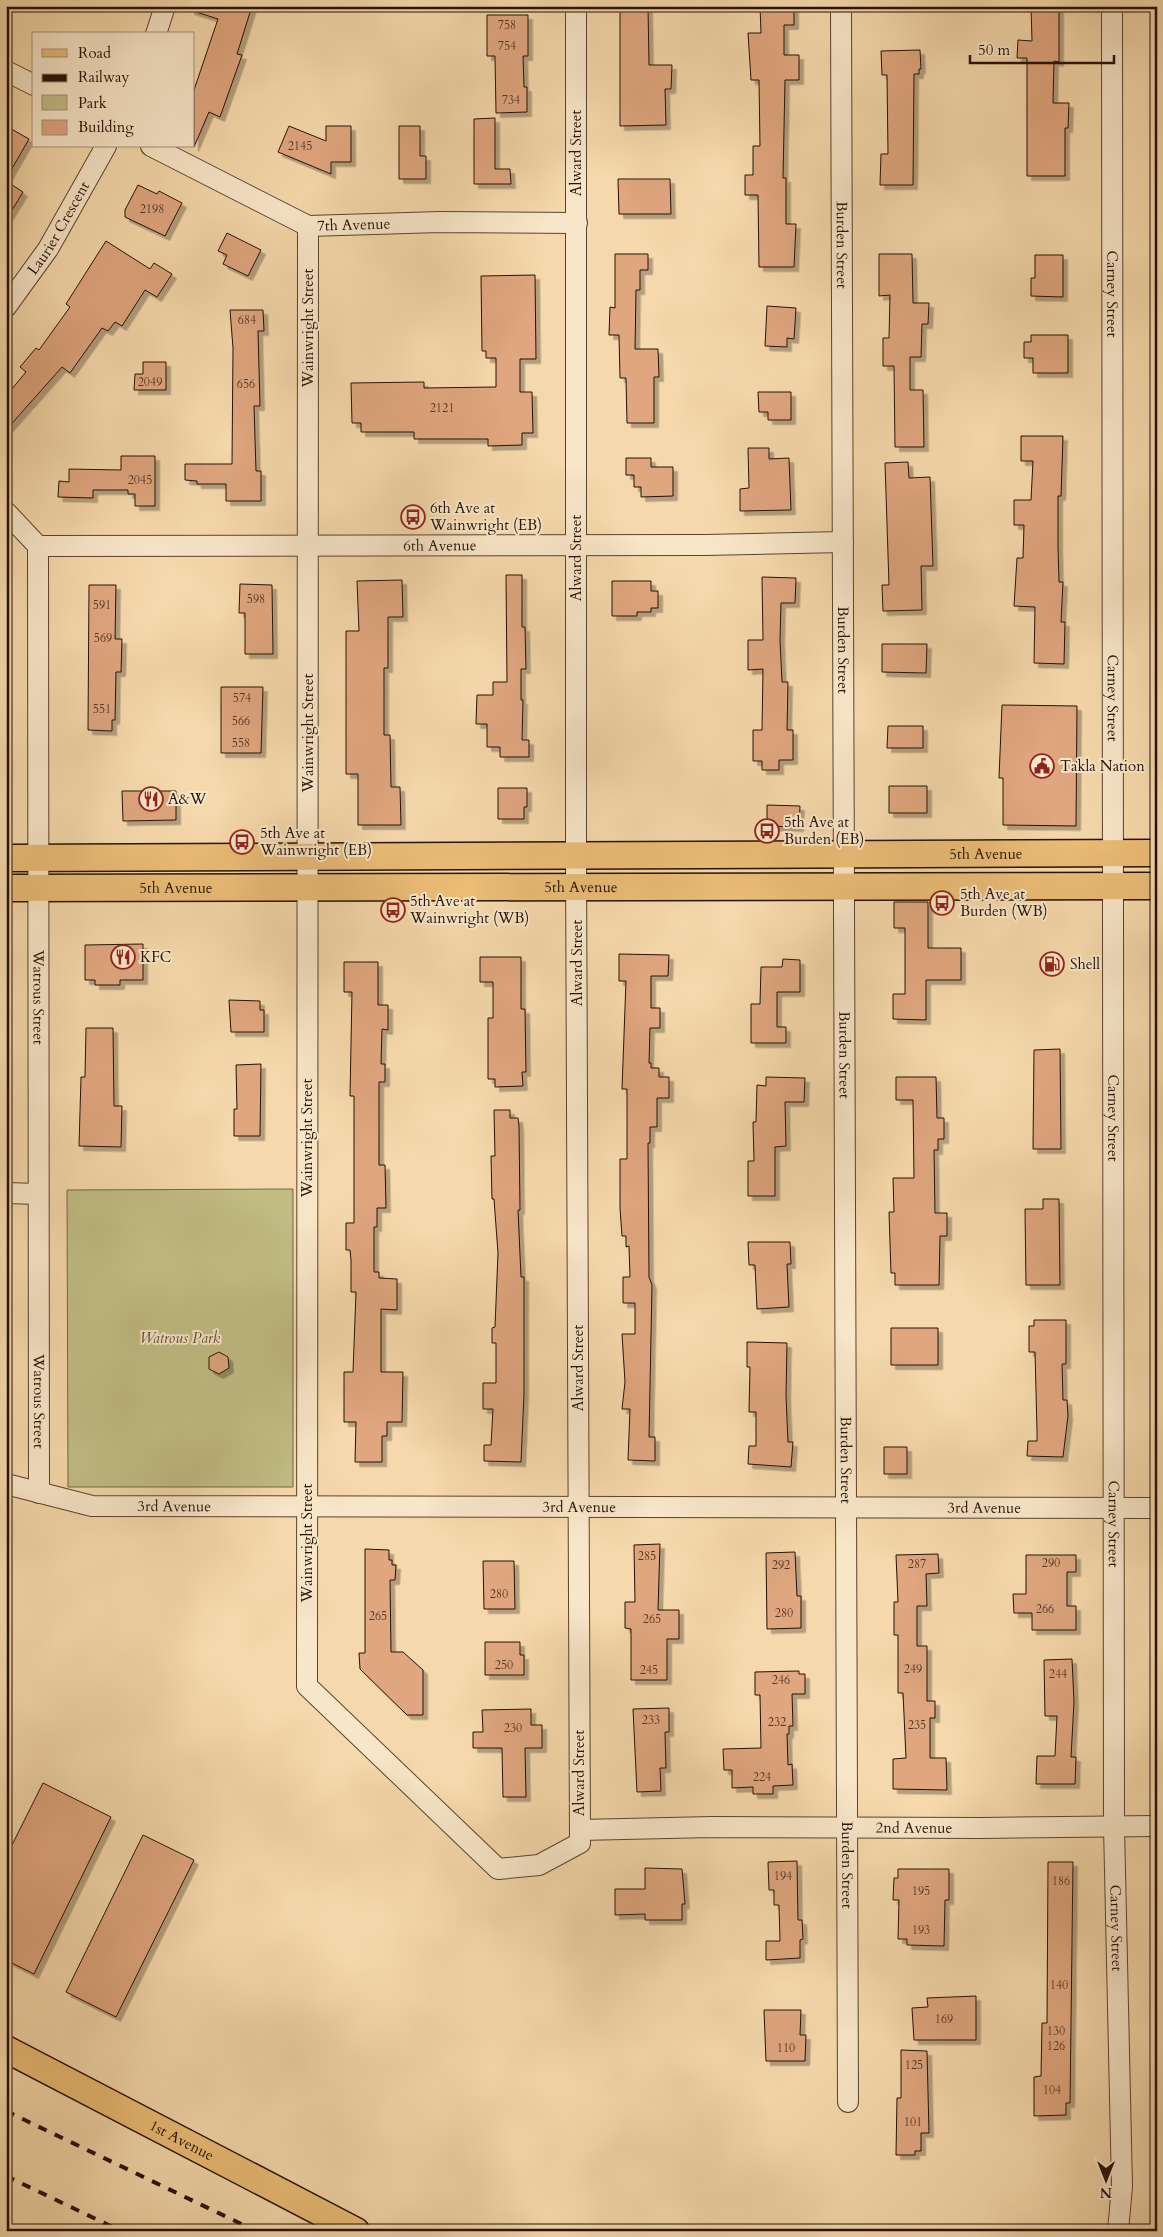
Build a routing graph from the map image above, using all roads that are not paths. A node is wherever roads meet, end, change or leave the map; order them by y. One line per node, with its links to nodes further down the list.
1 (165, 6): 5 (street)
2 (576, 6): 10 (street, Alward Street)
3 (841, 6): 14 (street, Burden Street)
4 (1112, 6): 18 (street, Carney Street)
5 (157, 32)
6 (6, 71): 7 (street)
7 (32, 84)
8 (105, 148): 12 (street, Laurier Crescent)
9 (155, 148): 11 (street, 7th Avenue)
10 (576, 223): 11 (street, 7th Avenue); 15 (street, Alward Street)
11 (308, 226): 17 (street, Wainwright Street)
12 (6, 307)
13 (6, 512): 16 (street)
14 (843, 542): 15 (street, 6th Avenue); 20 (street, Burden Street)
15 (576, 544): 17 (street, 6th Avenue); 21 (street, Alward Street)
16 (38, 546): 17 (street, 6th Avenue); 23 (street, Watrous Street)
17 (309, 546): 24 (street, Wainwright Street)
18 (1113, 853): 19 (main road, 5th Avenue); 20 (main road, 5th Avenue); 26 (street, Carney Street)
19 (1157, 853)
20 (844, 854): 21 (main road, 5th Avenue); 25 (street, Burden Street)
21 (576, 856): 24 (main road, 5th Avenue); 31 (street, Alward Street)
22 (6, 858): 23 (main road, 5th Avenue)
23 (38, 858): 24 (main road, 5th Avenue); 30 (street, Watrous Street)
24 (308, 858): 28 (street, Wainwright Street)
25 (844, 886): 26 (main road, 5th Avenue); 31 (main road, 5th Avenue); 38 (street, Burden Street)
26 (1114, 886): 27 (main road, 5th Avenue); 39 (street, Carney Street)
27 (1157, 886)
28 (309, 887): 30 (main road, 5th Avenue); 31 (main road, 5th Avenue); 36 (street, Wainwright Street)
29 (6, 888): 30 (main road, 5th Avenue)
30 (40, 888): 33 (street, Watrous Street)
31 (576, 888): 37 (street, Alward Street)
32 (6, 1193): 33 (street)
33 (38, 1194): 35 (street, Watrous Street)
34 (6, 1484): 35 (street, 3rd Avenue)
35 (39, 1493): 36 (street, 3rd Avenue)
36 (306, 1508): 37 (street, 3rd Avenue); 44 (street, Wainwright Street)
37 (579, 1508): 38 (street, 3rd Avenue); 44 (street, Alward Street)
38 (847, 1508): 39 (street, 3rd Avenue); 43 (street, Burden Street)
39 (1114, 1508): 40 (street, 3rd Avenue); 41 (street, Carney Street)
40 (1157, 1508)
41 (1114, 1826): 42 (street, 2nd Avenue); 43 (street, 2nd Avenue); 48 (street, Carney Street)
42 (1157, 1826)
43 (848, 1828): 44 (street, 2nd Avenue); 46 (street, Burden Street)
44 (580, 1830)
45 (6, 2049): 47 (main road, 1st Avenue)
46 (848, 2102)
47 (356, 2231)
48 (1118, 2231)

